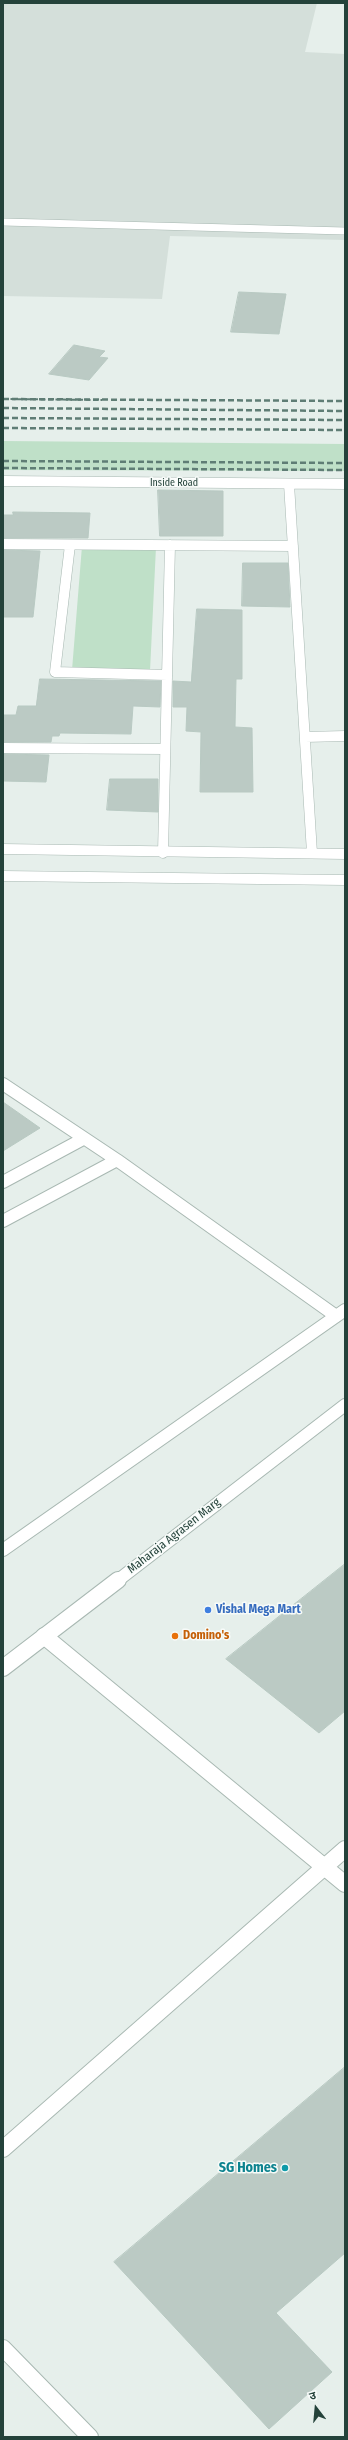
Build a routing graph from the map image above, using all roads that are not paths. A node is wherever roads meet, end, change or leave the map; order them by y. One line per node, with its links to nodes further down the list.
1 (3, 222): 2 (street)
2 (345, 231)
3 (3, 481): 4 (street, Inside Road)
4 (289, 484): 5 (street, Inside Road); 9 (street)
5 (345, 484)
6 (3, 544): 7 (street)
7 (70, 545): 8 (street); 10 (street)
8 (170, 545): 9 (street); 10 (street)
9 (293, 546): 12 (street)
10 (167, 675): 14 (street)
11 (345, 736): 12 (street)
12 (305, 737): 17 (street)
13 (3, 748): 14 (street)
14 (165, 749): 16 (street)
15 (3, 849): 16 (street)
16 (162, 852): 17 (street)
17 (312, 853): 18 (street)
18 (345, 854)
19 (3, 876): 20 (street)
20 (345, 880)
21 (3, 1084): 22 (street)
22 (84, 1139): 23 (street); 24 (street)
23 (117, 1160): 25 (street); 26 (street)
24 (3, 1182)
25 (3, 1221)
26 (341, 1313): 28 (street)
27 (345, 1405): 29 (street, Maharaja Agrasen Marg)
28 (3, 1550)
29 (44, 1636): 30 (street, Maharaja Agrasen Marg); 32 (street)
30 (3, 1668)
31 (345, 1849): 32 (street)
32 (324, 1867): 33 (street); 34 (street)
33 (345, 1884)
34 (3, 2149)
35 (3, 2348): 36 (street)
36 (90, 2437)

